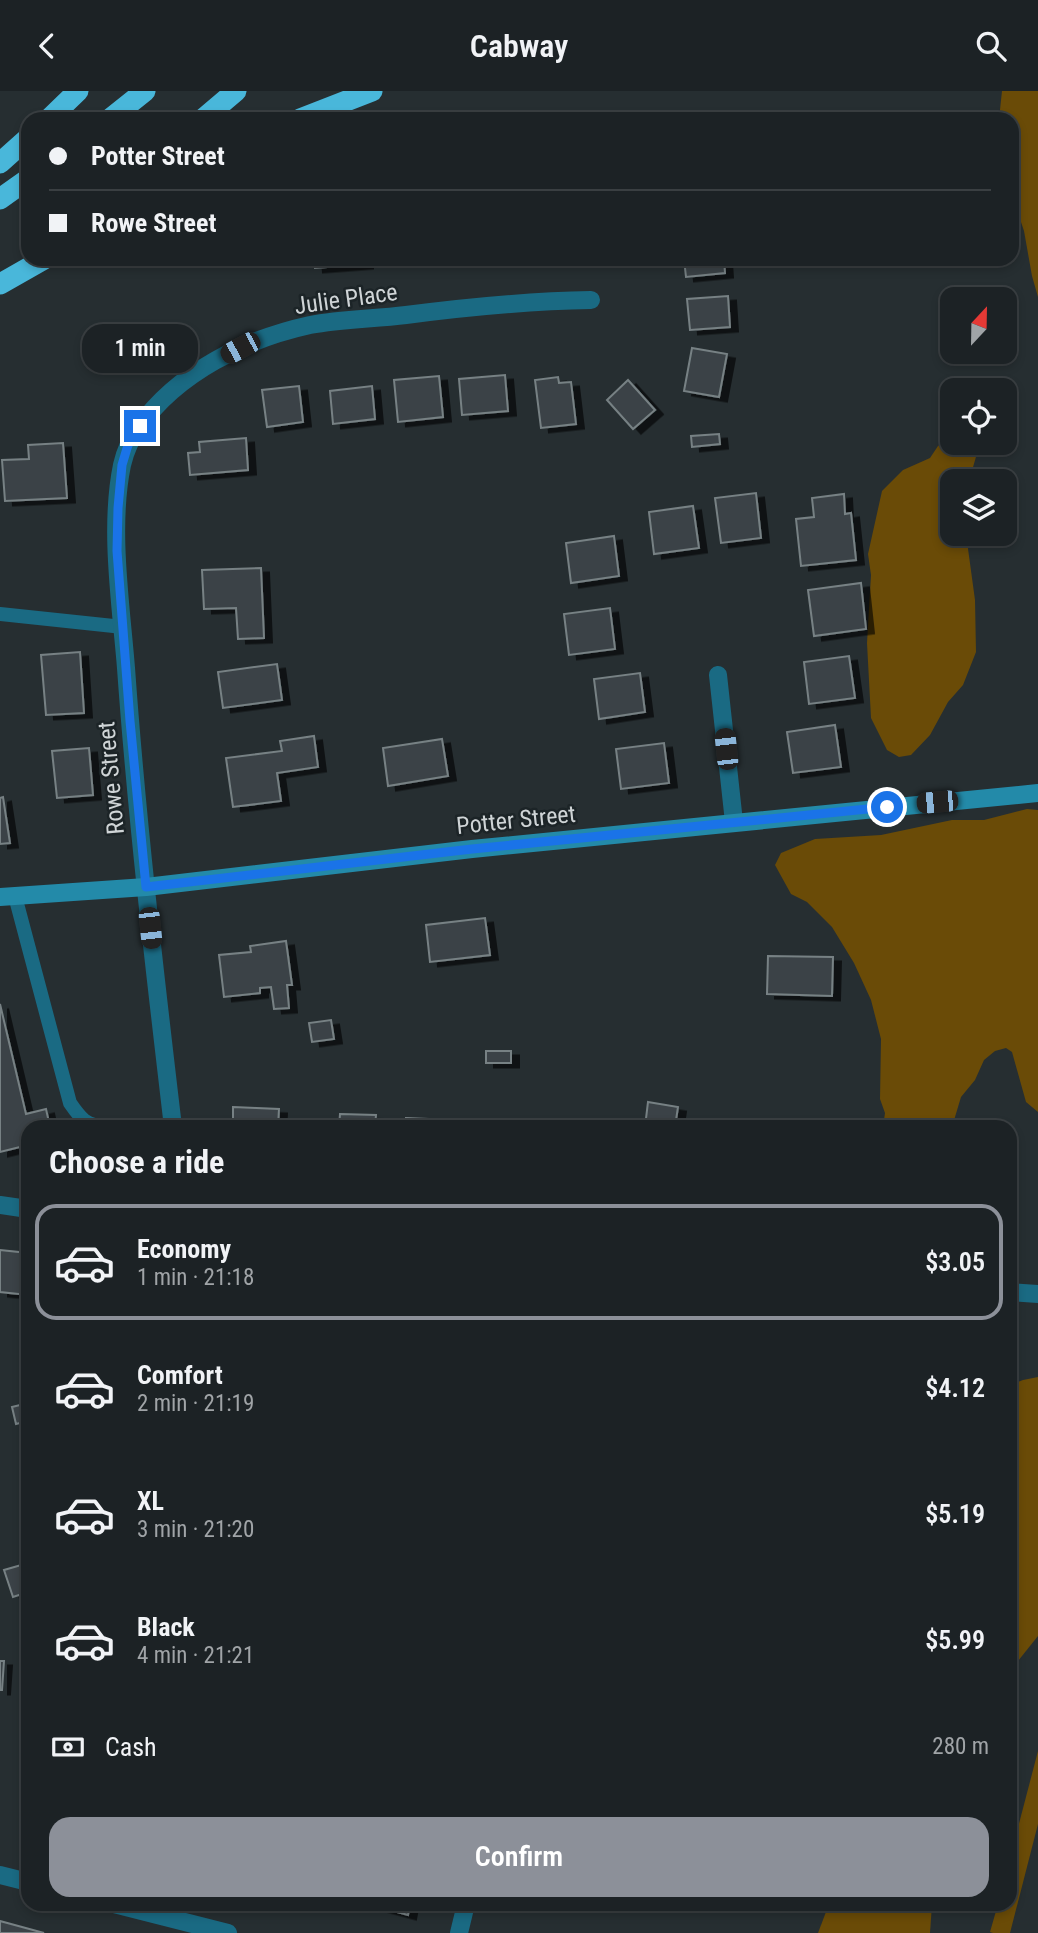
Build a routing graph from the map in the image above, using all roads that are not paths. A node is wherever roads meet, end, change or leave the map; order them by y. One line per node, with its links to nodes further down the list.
1 (78, 91): 5 (highway)
2 (145, 91): 6 (highway)
3 (236, 91): 7 (highway)
4 (372, 91): 8 (highway)
5 (56, 112)
6 (119, 112)
7 (211, 112)
8 (318, 112)
9 (21, 144): 10 (highway)
10 (0, 163)
11 (21, 184): 12 (highway)
12 (0, 199)
13 (21, 259): 15 (highway)
14 (32, 266): 16 (highway)
15 (0, 275)
16 (0, 284)
17 (591, 300): 18 (street, Julie Place)
18 (140, 426): 20 (street, Rowe Street)
19 (0, 614): 20 (lane)
20 (123, 627): 24 (street, Rowe Street)
21 (718, 675): 23 (street)
22 (1038, 793): 23 (main road, Potter Street)
23 (734, 822): 24 (main road, Potter Street)
24 (146, 887): 25 (main road, Potter Street); 27 (street, Rowe Street)
25 (7, 896): 26 (lane)
26 (84, 1120)
27 (172, 1120)
28 (0, 1205): 29 (street)
29 (21, 1208)
30 (1017, 1292): 31 (street)
31 (1038, 1294)
32 (0, 1875): 33 (street)
33 (21, 1880)
34 (142, 1911): 36 (street)
35 (464, 1911): 37 (street)
36 (228, 1933)
37 (459, 1933)

